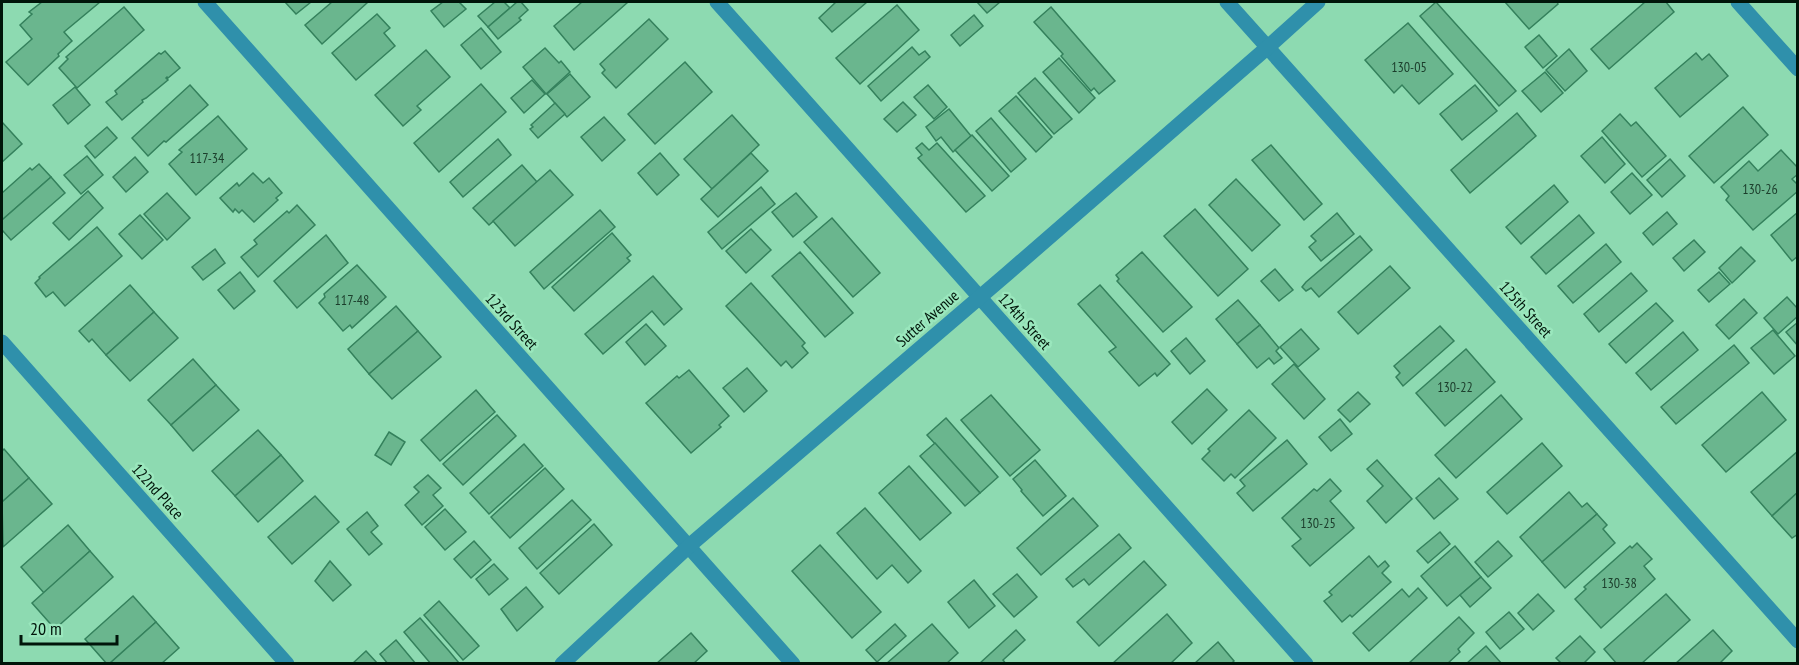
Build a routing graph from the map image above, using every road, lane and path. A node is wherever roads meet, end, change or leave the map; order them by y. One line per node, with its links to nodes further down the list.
1 (205, 2): 10 (street, 123rd Street)
2 (717, 2): 8 (street, 124th Street)
3 (1227, 2): 6 (street, 125th Street)
4 (1318, 2): 6 (street, Sutter Avenue)
5 (1738, 2): 7 (street)
6 (1268, 47): 8 (street, Sutter Avenue); 11 (street, 125th Street)
7 (1797, 69)
8 (980, 297): 10 (street, Sutter Avenue); 15 (street, 124th Street)
9 (2, 342): 12 (street, 122nd Place)
10 (689, 546): 13 (street, Sutter Avenue); 14 (street, 123rd Street)
11 (1797, 641)
12 (287, 663)
13 (562, 663)
14 (793, 663)
15 (1306, 663)

